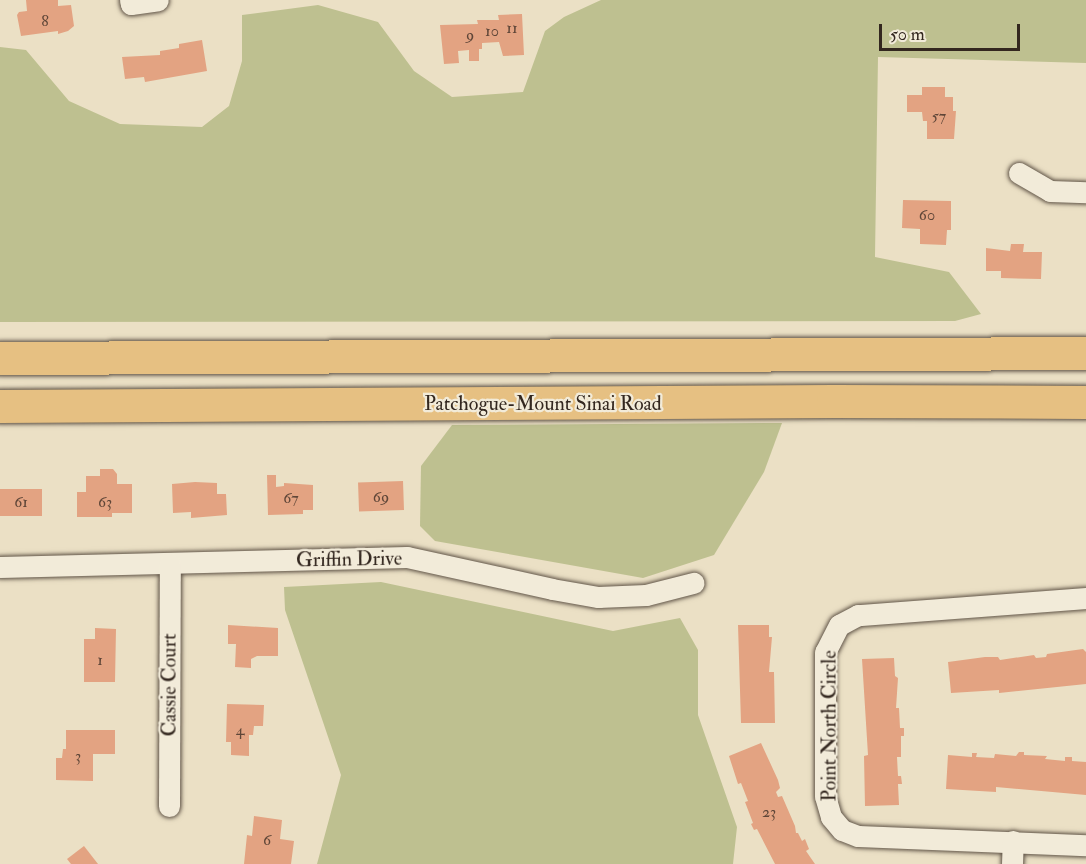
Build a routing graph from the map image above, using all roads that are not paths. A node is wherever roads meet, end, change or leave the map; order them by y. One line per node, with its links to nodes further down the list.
1 (130, 0): 2 (street)
2 (158, 0)
3 (1019, 173): 4 (street)
4 (1086, 192)
5 (1086, 353): 6 (highway)
6 (0, 358)
7 (1086, 402): 8 (highway, Patchogue-Mount Sinai Road)
8 (0, 406)
9 (170, 564): 10 (street, Griffin Drive); 11 (street, Griffin Drive); 13 (street, Cassie Court)
10 (0, 567)
11 (693, 583)
12 (1086, 598): 14 (street, Point North Circle)
13 (169, 806)
14 (1013, 841): 15 (street, Point North Circle); 16 (street)
15 (1086, 845)
16 (1012, 864)

